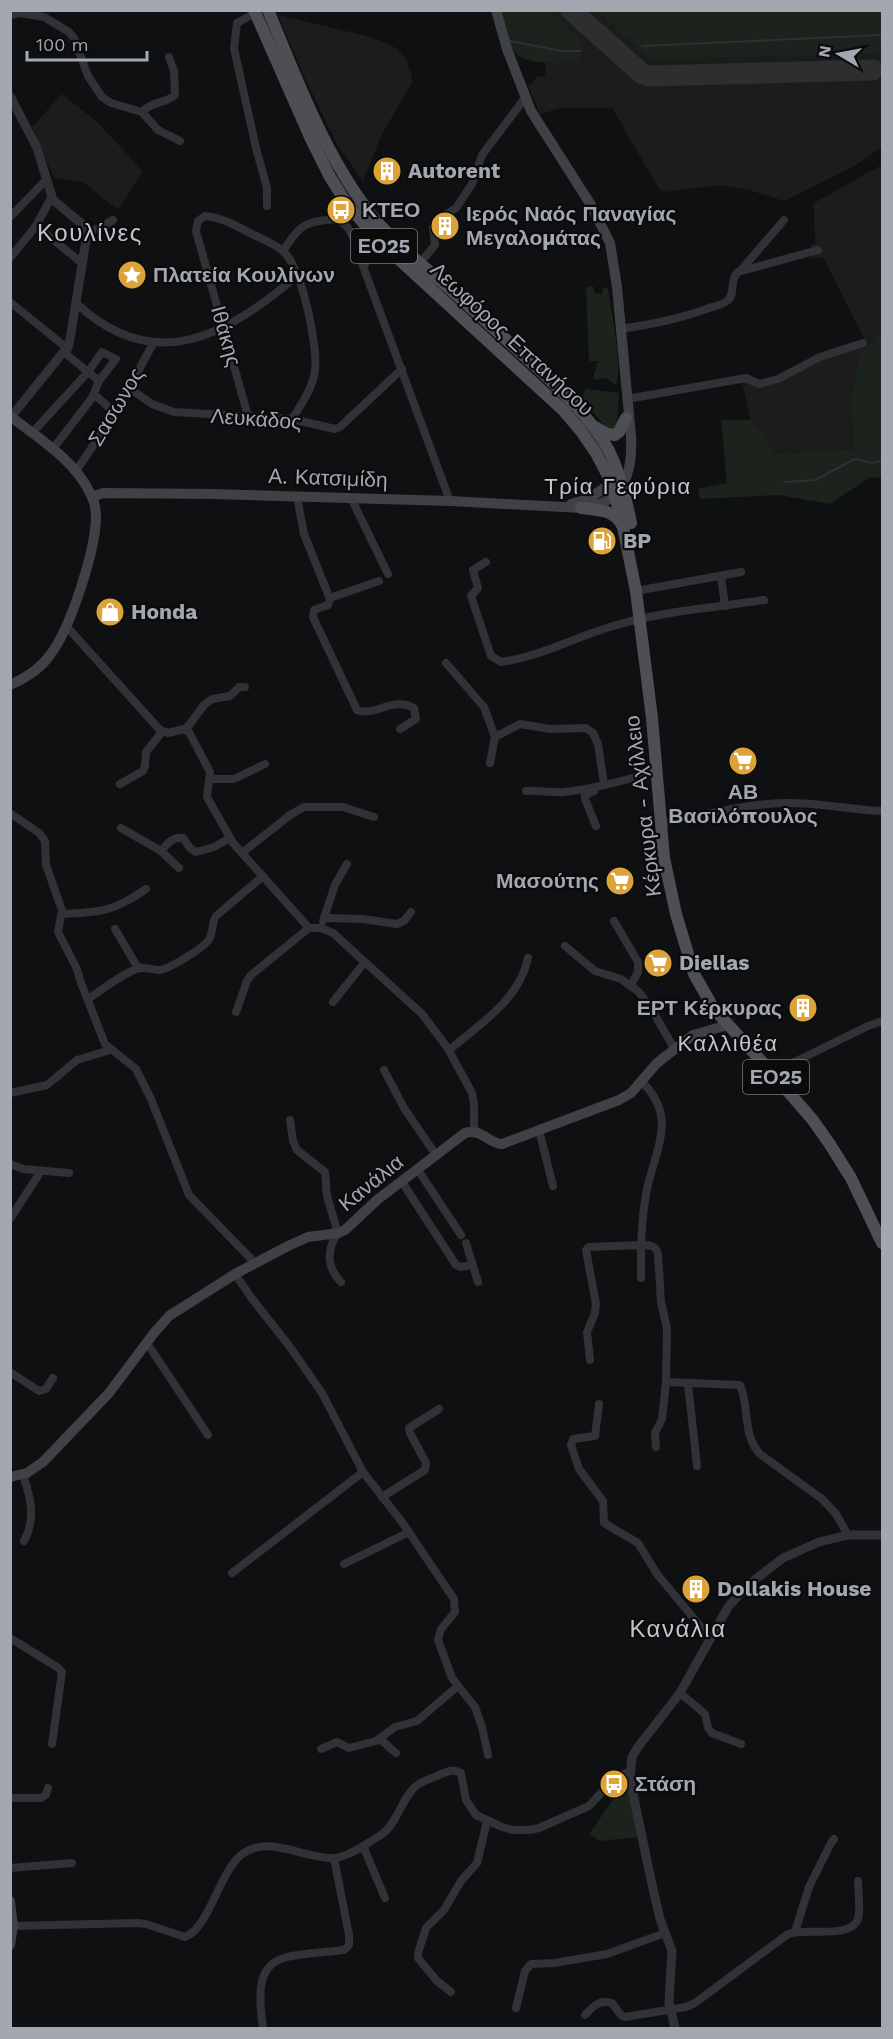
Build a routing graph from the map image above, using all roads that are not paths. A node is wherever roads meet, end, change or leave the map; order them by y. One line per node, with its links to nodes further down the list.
1 (268, 10): 18 (main road, Λεωφόρος Επτανήσου / ΕΟ25)
2 (496, 10): 7 (main road)
3 (254, 12): 12 (street); 18 (main road, Λεωφόρος Επτανήσου / ΕΟ25)
4 (10, 15): 8 (street)
5 (169, 57): 8 (street)
6 (10, 96): 10 (street)
7 (525, 98): 23 (street); 31 (main road)
8 (142, 112): 9 (street)
9 (180, 141)
10 (47, 179): 11 (street); 13 (street)
11 (52, 196): 16 (street); 17 (street)
12 (267, 206)
13 (10, 217)
14 (113, 220): 17 (street)
15 (784, 220): 25 (street)
16 (36, 226): 21 (street); 22 (street)
17 (87, 232): 22 (street)
18 (385, 238): 23 (main road, Λεωφόρος Επτανήσου / ΕΟ25); 24 (street); 49 (main road, Λεωφόρος Επτανήσου / ΕΟ25)
19 (819, 250): 25 (street)
20 (283, 251): 24 (street); 26 (street); 30 (street, Ιθάκης)
21 (10, 258)
22 (82, 263): 27 (street)
23 (420, 263): 45 (main road, Λεωφόρος Επτανήσου / ΕΟ25)
24 (364, 267): 35 (street)
25 (740, 271): 31 (street)
26 (297, 276): 30 (street); 44 (street)
27 (76, 303): 32 (street); 34 (street)
28 (14, 305): 29 (street); 34 (street)
29 (10, 315)
30 (224, 328): 32 (street); 43 (street, Ιθάκης)
31 (621, 329): 40 (main road)
32 (154, 342): 38 (street, Σασωνος)
33 (863, 343): 40 (street)
34 (66, 351): 36 (street); 42 (street)
35 (402, 369): 44 (street, Λευκάδος); 53 (street)
36 (88, 372): 37 (street); 37 (street); 46 (street)
37 (99, 381): 39 (street)
38 (129, 388): 41 (street, Σασωνος); 43 (street, Λευκάδος)
39 (94, 394): 41 (street); 47 (street)
40 (627, 408): 45 (main road); 49 (main road)
41 (115, 413): 48 (street, Σασωνος)
42 (11, 416): 46 (main road)
43 (248, 416): 44 (street, Λευκάδος)
44 (292, 419)
45 (589, 422): 49 (main road, Λεωφόρος Επτανήσου / ΕΟ25)
46 (32, 433): 47 (main road)
47 (51, 450): 48 (main road)
48 (76, 471): 50 (main road)
49 (613, 484): 54 (main road, Α. Κατσιμίδη); 55 (main road, Α. Κατσιμίδη); 56 (main road, Κέρκυρα - Αχίλλειο / ΕΟ25); 62 (main road, Κέρκυρα - Αχίλλειο / ΕΟ25)
50 (92, 497): 51 (main road, Α. Κατσιμίδη); 67 (main road)
51 (297, 497): 52 (main road, Α. Κατσιμίδη); 63 (street)
52 (351, 498): 53 (main road, Α. Κατσιμίδη); 59 (street)
53 (450, 501): 54 (main road, Α. Κατσιμίδη)
54 (565, 506): 55 (main road, Α. Κατσιμίδη)
55 (581, 508): 56 (main road)
56 (624, 529): 62 (main road, Κέρκυρα - Αχίλλειο / ΕΟ25)
57 (486, 562): 66 (street)
58 (741, 572): 60 (street)
59 (388, 574)
60 (721, 577): 62 (street); 65 (street)
61 (379, 581): 63 (street)
62 (636, 590): 66 (main road, Κέρκυρα - Αχίλλειο / ΕΟ25)
63 (330, 598): 72 (street)
64 (764, 600): 65 (street)
65 (725, 606): 66 (street)
66 (640, 618): 77 (main road, Κέρκυρα - Αχίλλειο / ΕΟ25)
67 (67, 627): 69 (main road); 73 (street)
68 (446, 663): 74 (street)
69 (10, 685)
70 (245, 687): 71 (street)
71 (186, 729): 73 (street); 78 (street)
72 (400, 729)
73 (162, 732): 79 (street)
74 (495, 738): 75 (street); 80 (street)
75 (490, 763)
76 (265, 764): 78 (street)
77 (657, 771): 80 (street); 85 (main road, Κέρκυρα - Αχίλλειο / ΕΟ25)
78 (210, 779): 88 (street)
79 (120, 784)
80 (608, 784): 81 (street); 86 (street)
81 (526, 791)
82 (882, 811): 85 (street)
83 (10, 813): 96 (street)
84 (374, 817): 90 (street)
85 (661, 823): 111 (main road, Κέρκυρα - Αχίλλειο / ΕΟ25)
86 (596, 826)
87 (121, 828): 89 (street)
88 (230, 837): 89 (street); 90 (street)
89 (161, 851): 92 (street)
90 (242, 853): 93 (street)
91 (347, 864): 97 (street)
92 (179, 868)
93 (263, 876): 99 (street); 105 (street)
94 (146, 889): 96 (street)
95 (411, 912): 97 (street)
96 (62, 914): 107 (street)
97 (324, 918): 100 (street)
98 (614, 921): 106 (street)
99 (309, 928): 100 (street); 109 (street)
100 (321, 928): 104 (street)
101 (116, 929): 105 (street)
102 (565, 946): 106 (street)
103 (528, 958): 113 (street)
104 (364, 963): 108 (street); 113 (street)
105 (138, 968): 107 (street)
106 (631, 985): 114 (street)
107 (88, 999): 112 (street)
108 (333, 1002)
109 (236, 1012)
110 (882, 1021): 116 (street)
111 (728, 1025): 114 (main road); 116 (main road, Κέρκυρα - Αχίλλειο / ΕΟ25)
112 (110, 1050): 118 (street); 135 (street)
113 (449, 1050): 121 (street)
114 (675, 1050): 117 (main road)
115 (384, 1070): 122 (street)
116 (772, 1073): 132 (main road, Κέρκυρα - Αχίλλειο / ΕΟ25)
117 (641, 1081): 120 (main road); 134 (street)
118 (10, 1093)
119 (290, 1120): 130 (street)
120 (539, 1130): 121 (main road); 128 (street)
121 (474, 1131): 122 (main road, Κανάλια)
122 (436, 1155): 124 (main road, Κανάλια)
123 (10, 1164): 125 (street)
124 (418, 1170): 127 (main road, Κανάλια); 131 (street)
125 (41, 1171): 126 (street); 129 (street)
126 (69, 1173)
127 (402, 1182): 130 (main road, Κανάλια); 136 (street)
128 (553, 1186)
129 (10, 1219)
130 (338, 1233): 135 (main road, Κανάλια); 139 (street)
131 (461, 1235)
132 (882, 1242)
133 (466, 1244): 136 (street)
134 (641, 1245): 138 (street); 142 (street); 145 (street)
135 (255, 1263): 137 (main road, Κανάλια)
136 (472, 1265): 140 (street)
137 (235, 1274): 141 (main road, Κανάλια); 152 (street)
138 (641, 1278)
139 (341, 1282)
140 (478, 1282)
141 (147, 1343): 149 (street); 153 (main road, Κανάλια)
142 (590, 1360)
143 (11, 1374): 144 (street)
144 (53, 1378)
145 (666, 1382): 146 (street); 150 (street)
146 (688, 1384): 151 (street); 156 (street)
147 (599, 1404): 162 (street)
148 (439, 1409): 154 (street)
149 (207, 1435)
150 (656, 1446)
151 (697, 1466)
152 (363, 1472): 154 (street); 160 (street)
153 (14, 1475): 158 (street)
154 (382, 1497): 155 (street)
155 (409, 1532): 159 (street); 163 (street)
156 (848, 1535): 157 (street); 162 (street)
157 (882, 1535)
158 (24, 1541)
159 (344, 1564)
160 (232, 1573)
161 (10, 1638): 167 (street)
162 (710, 1638): 164 (street)
163 (458, 1686): 165 (street); 170 (street)
164 (680, 1694): 166 (street); 171 (street)
165 (380, 1739): 168 (street); 169 (street)
166 (741, 1743)
167 (52, 1744)
168 (321, 1749)
169 (396, 1753)
170 (488, 1755)
171 (630, 1771): 174 (street); 185 (street)
172 (48, 1788): 173 (street)
173 (10, 1798)
174 (487, 1821): 176 (street); 187 (street)
175 (834, 1839): 184 (street)
176 (363, 1845): 177 (street); 181 (street)
177 (334, 1858): 183 (street); 191 (street)
178 (72, 1863): 179 (street)
179 (10, 1868)
180 (858, 1881): 184 (street)
181 (385, 1898)
182 (10, 1901): 183 (main road)
183 (13, 1926): 186 (main road)
184 (795, 1932): 189 (street)
185 (665, 1933): 188 (street); 189 (street)
186 (10, 1945)
187 (451, 1992)
188 (516, 2008)
189 (669, 2009): 190 (street); 192 (street)
190 (585, 2015)
191 (262, 2028)
192 (675, 2028)

